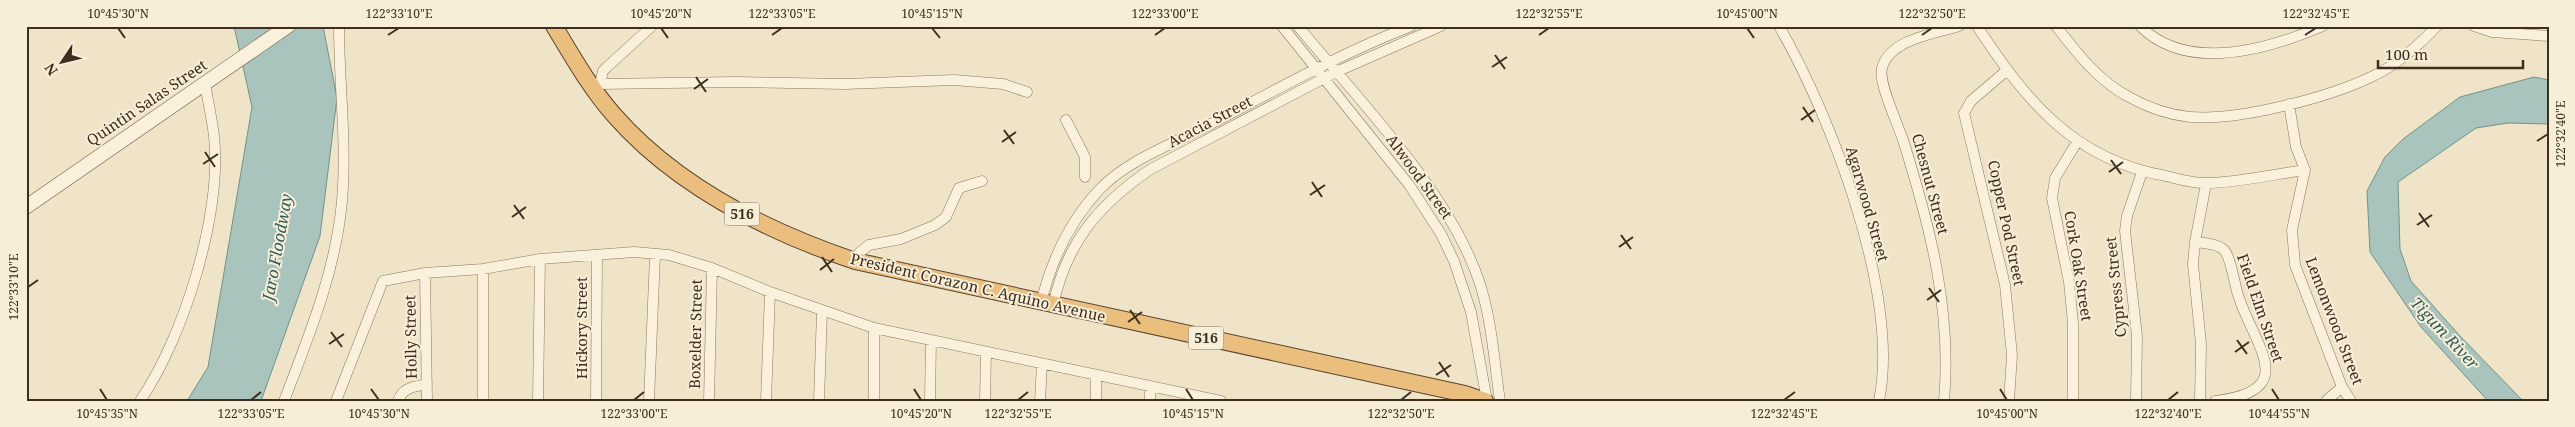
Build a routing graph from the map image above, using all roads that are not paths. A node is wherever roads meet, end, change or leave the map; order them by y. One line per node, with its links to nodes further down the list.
1 (288, 26): 26 (main road, Quintin Salas Street)
2 (339, 26): 59 (street)
3 (554, 26): 27 (highway, President Corazon C. Aquino Avenue / 516)
4 (652, 26): 27 (street)
5 (1282, 26): 22 (street, Alwood Street)
6 (1298, 26): 21 (street, Alwood Street)
7 (1411, 26): 17 (street, Acacia Street)
8 (1441, 26): 20 (street, Acacia Street)
9 (1778, 26): 79 (street, Agarwood Street)
10 (1959, 26): 80 (street, Chesnut Street)
11 (1977, 26): 23 (street)
12 (2056, 26): 29 (street)
13 (2140, 26): 14 (street)
14 (2323, 26)
15 (2437, 26): 29 (street)
16 (2474, 26): 18 (street)
17 (1394, 29): 20 (street); 21 (street, Acacia Street)
18 (2508, 29): 19 (street)
19 (2549, 36)
20 (1403, 43): 24 (street, Acacia Street)
21 (1328, 62): 22 (street, Acacia Street); 24 (street, Alwood Street)
22 (1317, 69): 25 (street, Alwood Street); 47 (street, Acacia Street)
23 (2006, 70): 31 (street); 81 (street, Copper Pod Street)
24 (1336, 72): 25 (street, Acacia Street); 78 (street, Alwood Street)
25 (1325, 78): 47 (street, Acacia Street); 77 (street, Alwood Street)
26 (209, 81): 37 (main road, Quintin Salas Street); 58 (street)
27 (597, 86): 28 (street); 42 (highway, President Corazon C. Aquino Avenue / 516)
28 (1026, 92)
29 (2289, 104): 32 (street)
30 (1066, 120): 34 (street)
31 (2077, 142): 33 (street); 82 (street, Cork Oak Street)
32 (2305, 170): 36 (street); 56 (street, Lemonwood Street)
33 (2142, 172): 36 (street); 83 (street, Cypress Street)
34 (1085, 177)
35 (982, 181): 42 (street)
36 (2206, 184): 38 (street)
37 (26, 207)
38 (2195, 242): 84 (street); 85 (street, Field Elm Street)
39 (655, 254): 40 (street); 44 (street); 66 (street)
40 (597, 255): 41 (street); 65 (street, Hickory Street)
41 (540, 258): 43 (street); 64 (street)
42 (855, 261): 47 (highway, President Corazon C. Aquino Avenue / 516)
43 (483, 268): 45 (street); 63 (street)
44 (712, 268): 46 (street); 67 (street, Boxelder Street)
45 (425, 273): 54 (street, Holly Street); 60 (street)
46 (770, 292): 48 (street); 68 (street)
47 (1047, 305): 77 (highway, President Corazon C. Aquino Avenue / 516)
48 (822, 311): 49 (street); 69 (street)
49 (874, 328): 50 (street); 70 (street)
50 (931, 340): 51 (street); 71 (street)
51 (986, 352): 52 (street); 72 (street)
52 (1042, 364): 53 (street); 73 (street)
53 (1096, 375): 55 (street); 74 (street)
54 (427, 384): 61 (street); 62 (street, Holly Street)
55 (1150, 387): 57 (street); 75 (street)
56 (2342, 387): 86 (street); 87 (street, Lemonwood Street)
57 (1206, 399): 76 (street)
58 (140, 401)
59 (284, 401)
60 (336, 401)
61 (398, 401)
62 (427, 401)
63 (483, 401)
64 (538, 401)
65 (596, 401)
66 (649, 401)
67 (709, 401)
68 (766, 401)
69 (819, 401)
70 (874, 401)
71 (930, 401)
72 (986, 401)
73 (1040, 401)
74 (1096, 401)
75 (1150, 401)
76 (1221, 401)
77 (1486, 401)
78 (1500, 401)
79 (1878, 401)
80 (1944, 401)
81 (2009, 401)
82 (2073, 401)
83 (2136, 401)
84 (2200, 401)
85 (2215, 401)
86 (2326, 401)
87 (2351, 401)

